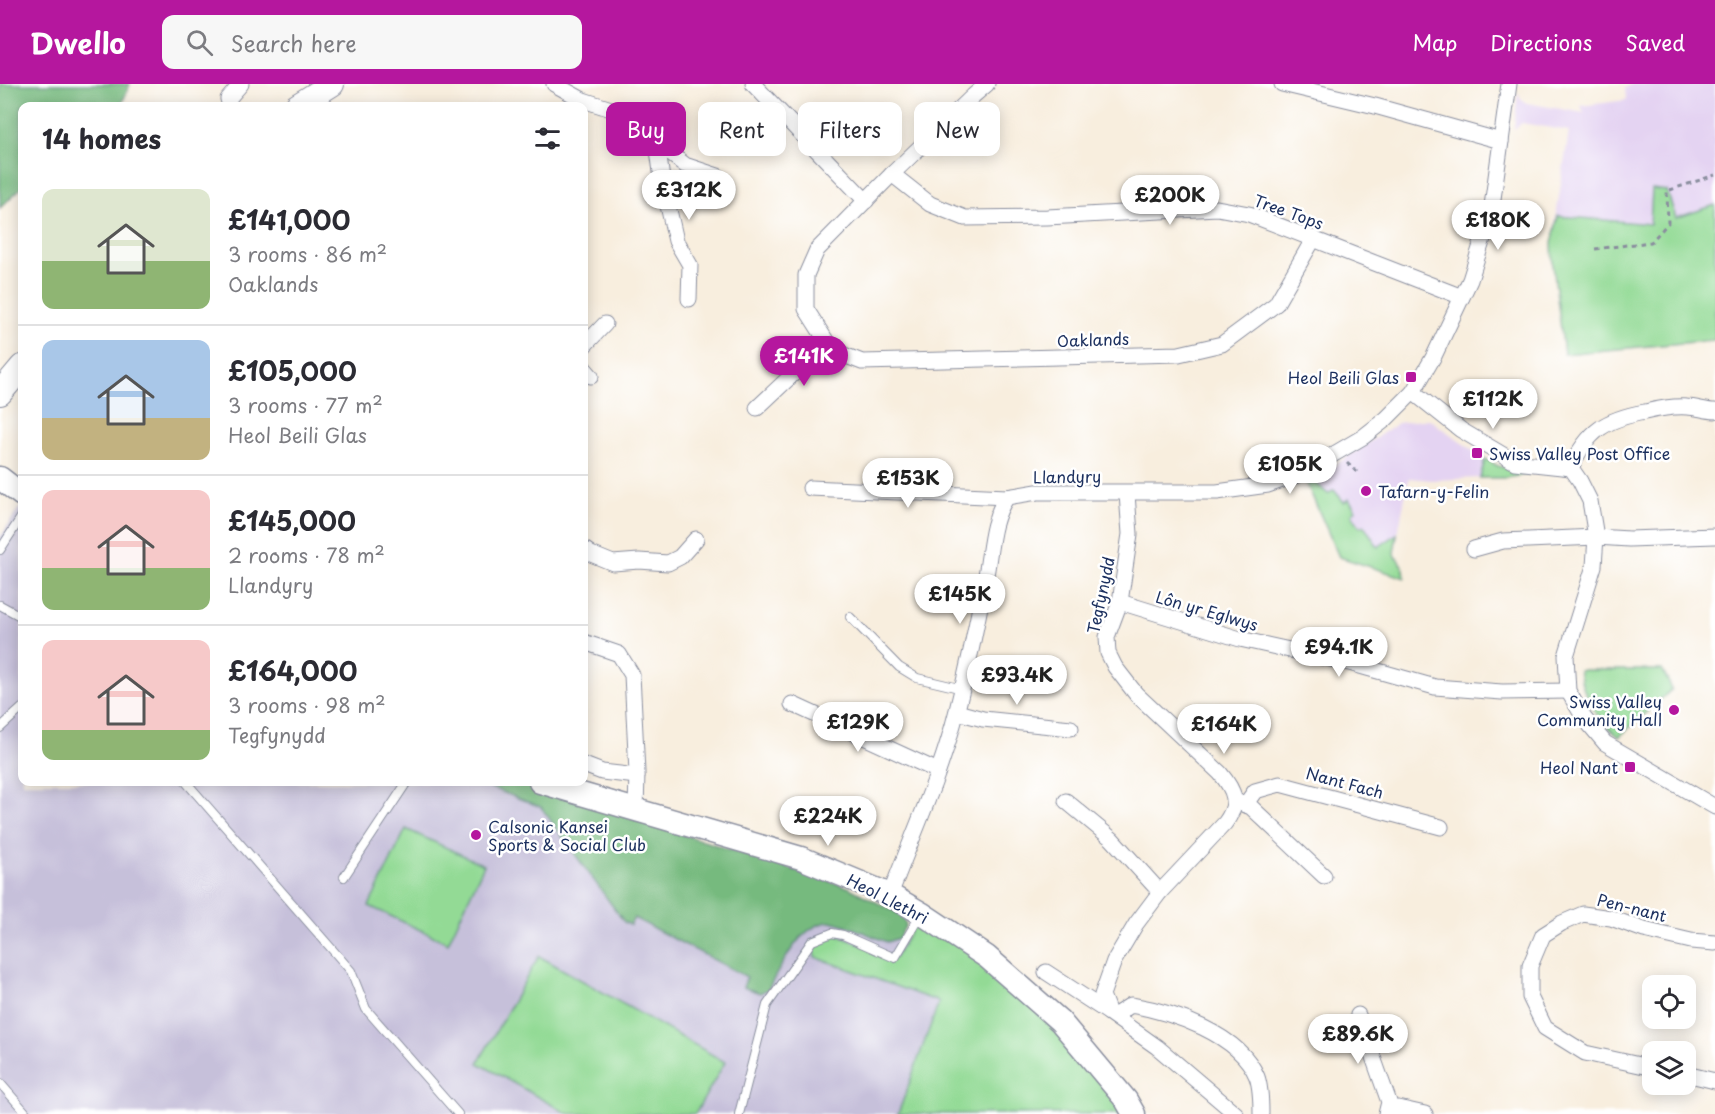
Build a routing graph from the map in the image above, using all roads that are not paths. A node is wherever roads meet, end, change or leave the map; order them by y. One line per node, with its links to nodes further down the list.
1 (241, 84): 11 (street)
2 (332, 84): 12 (main road)
3 (554, 84): 13 (street)
4 (753, 84): 19 (street)
5 (962, 84): 10 (street)
6 (987, 84): 10 (street, Oaklands)
7 (1282, 84): 9 (street)
8 (1509, 84): 14 (street)
9 (1304, 87): 14 (street)
10 (973, 96): 17 (street, Oaklands)
11 (229, 102)
12 (303, 102)
13 (606, 107)
14 (1501, 141): 21 (street)
15 (659, 156): 22 (street)
16 (674, 156): 18 (street)
17 (892, 174): 19 (street, Oaklands); 20 (street, Tree Tops)
18 (718, 176)
19 (866, 201): 25 (street, Oaklands)
20 (1314, 238): 21 (street, Tree Tops); 25 (street, Oaklands)
21 (1462, 297): 27 (street)
22 (689, 299)
23 (605, 324): 24 (street)
24 (588, 342)
25 (827, 342): 29 (street)
26 (18, 372): 28 (main road)
27 (1413, 392): 31 (street); 35 (street)
28 (0, 393)
29 (758, 408)
30 (1715, 411): 31 (street)
31 (1571, 468): 39 (street)
32 (0, 478): 34 (main road)
33 (810, 488): 36 (street, Llandyry)
34 (18, 492)
35 (1127, 494): 36 (street, Llandyry); 44 (street, Tegfynydd)
36 (1007, 497): 49 (street)
37 (18, 522): 42 (lane)
38 (1715, 536): 39 (street)
39 (1596, 537): 41 (street); 50 (street)
40 (696, 539): 43 (street)
41 (1474, 549)
42 (0, 550)
43 (588, 552)
44 (1120, 602): 50 (street, Lôn yr Eglwys); 63 (street, Tegfynydd)
45 (0, 605): 46 (lane)
46 (18, 615)
47 (850, 617): 49 (lane)
48 (588, 643): 58 (street)
49 (963, 689): 53 (street)
50 (1568, 691): 64 (street)
51 (792, 704): 57 (street)
52 (18, 712): 54 (lane)
53 (957, 712): 55 (street); 57 (street)
54 (0, 728)
55 (1071, 728)
56 (588, 767): 58 (street)
57 (938, 771): 70 (street)
58 (637, 776): 65 (street)
59 (189, 786): 81 (lane)
60 (403, 786): 68 (lane)
61 (553, 786): 65 (main road, Heol Llethri)
62 (1066, 801): 69 (street)
63 (1240, 802): 66 (street, Nant Fach); 67 (street, Tegfynydd); 69 (street)
64 (1715, 807)
65 (636, 811): 70 (main road, Heol Llethri)
66 (1441, 827)
67 (1324, 876)
68 (344, 877)
69 (1160, 892): 74 (street)
70 (890, 895): 71 (main road, Heol Llethri)
71 (921, 913): 82 (lane); 83 (main road, Heol Llethri)
72 (1715, 943): 76 (street, Pen-nant)
73 (1046, 972): 74 (street)
74 (1112, 1014): 84 (street); 85 (street)
75 (1358, 1016): 86 (street)
76 (1642, 1066)
77 (1696, 1076): 78 (street)
78 (1715, 1081)
79 (0, 1083): 80 (lane)
80 (27, 1114)
81 (458, 1114)
82 (739, 1114)
83 (1134, 1114)
84 (1236, 1114)
85 (1261, 1114)
86 (1387, 1114): 87 (street)
87 (1425, 1114)

